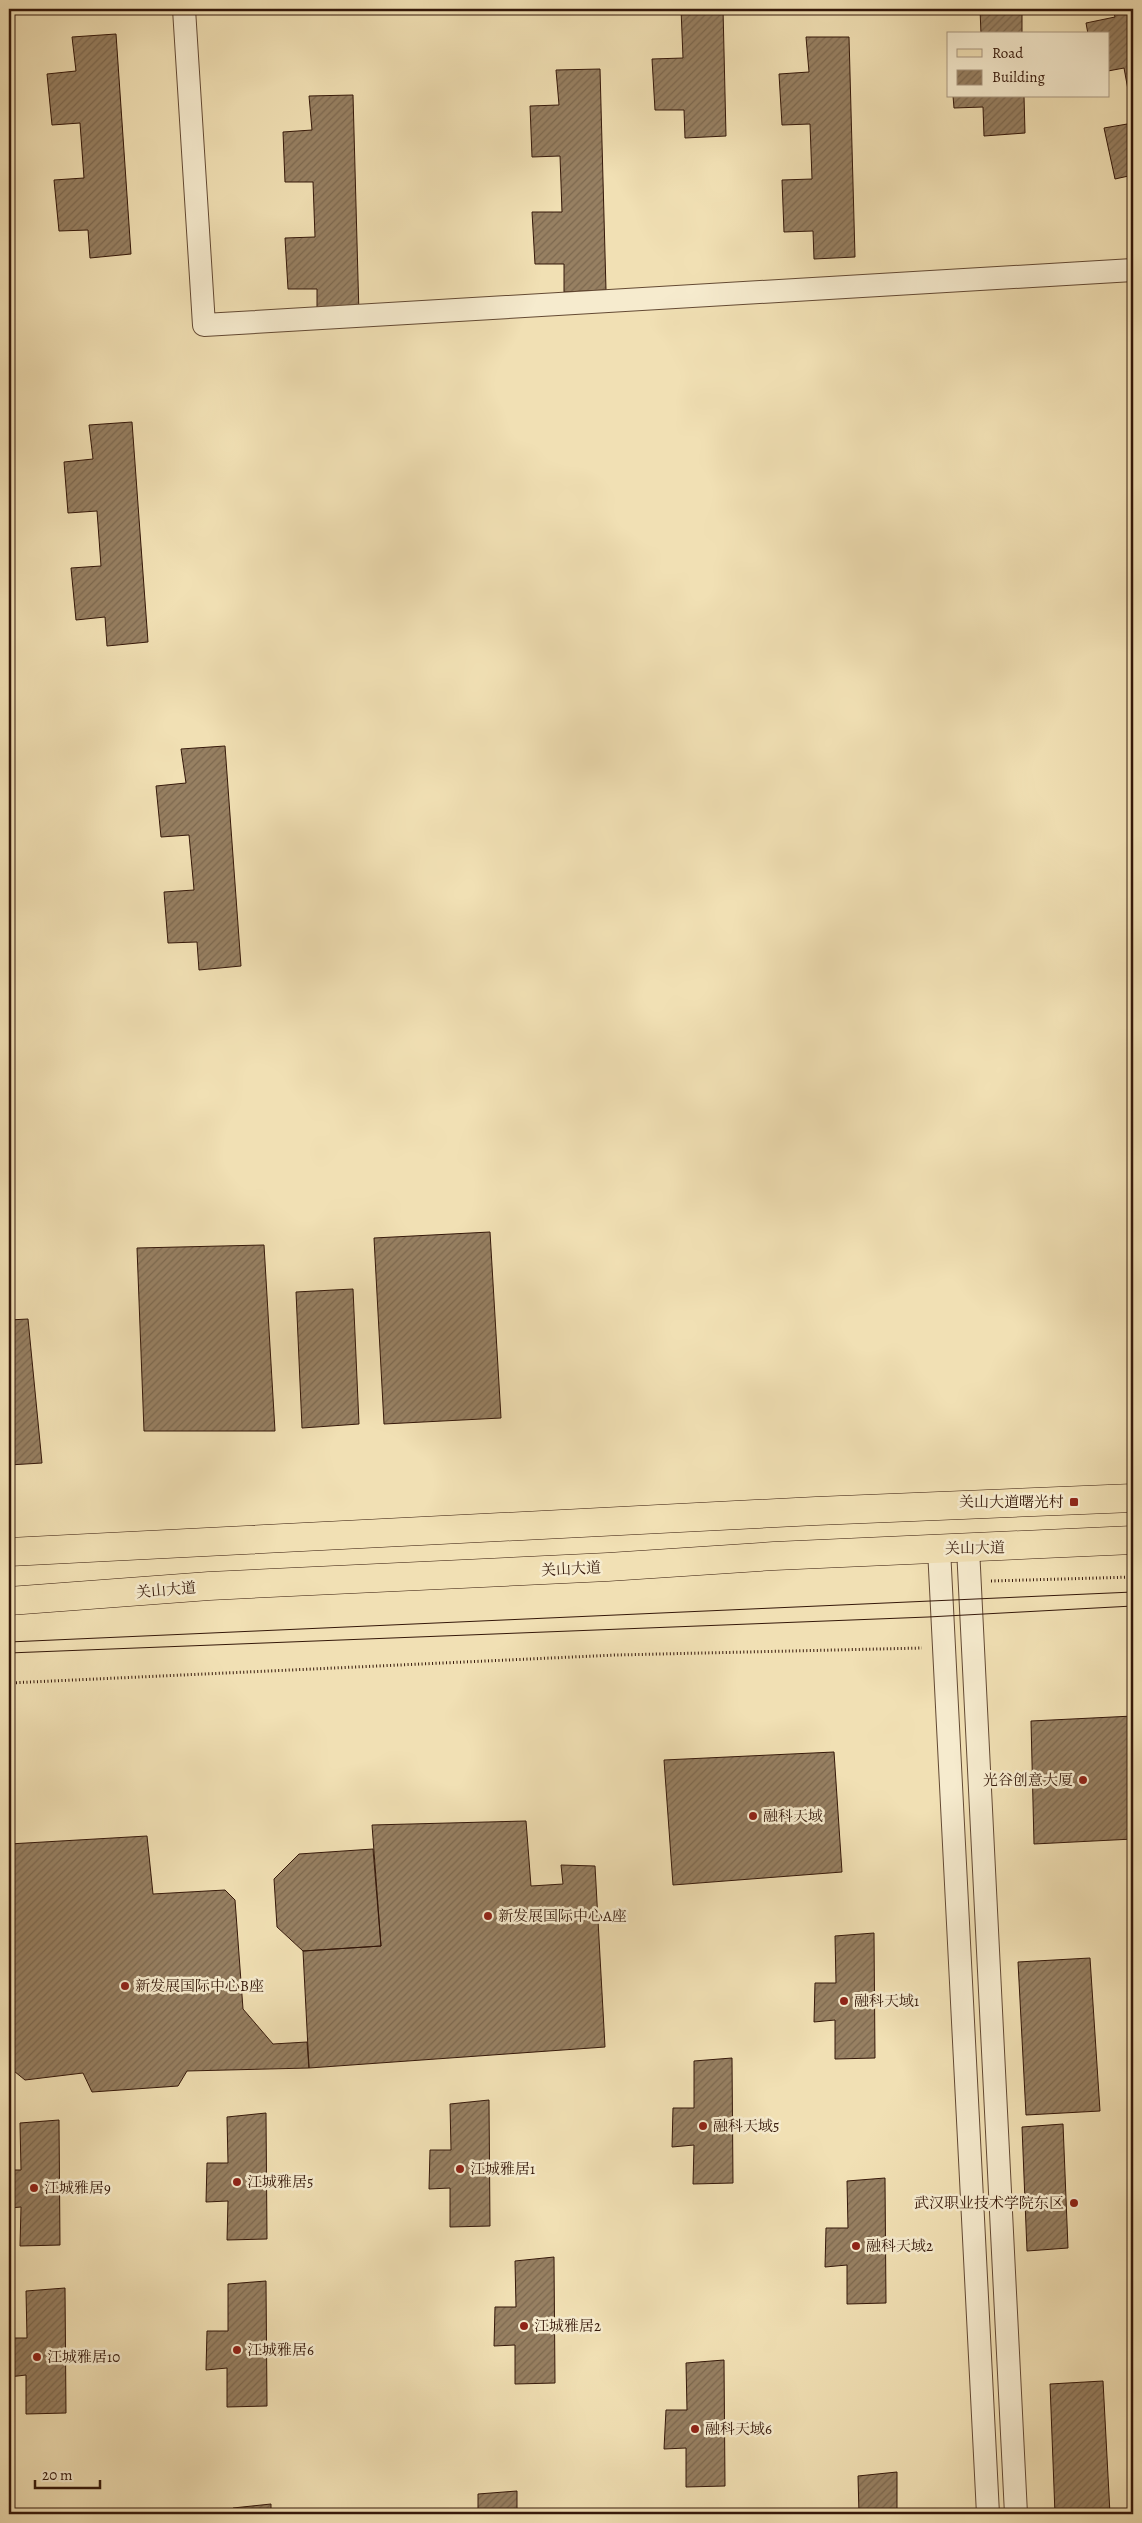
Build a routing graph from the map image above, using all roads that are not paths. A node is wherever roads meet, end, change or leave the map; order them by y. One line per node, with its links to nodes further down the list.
1 (184, 9): 2 (street)
2 (1133, 270)
3 (1133, 1498): 6 (main road)
4 (1133, 1540): 5 (main road, 关山大道)
5 (968, 1548): 7 (main road, 关山大道); 10 (street)
6 (17, 1549)
7 (939, 1549): 8 (main road, 关山大道); 9 (street)
8 (9, 1601)
9 (988, 2514)
10 (1016, 2514)

